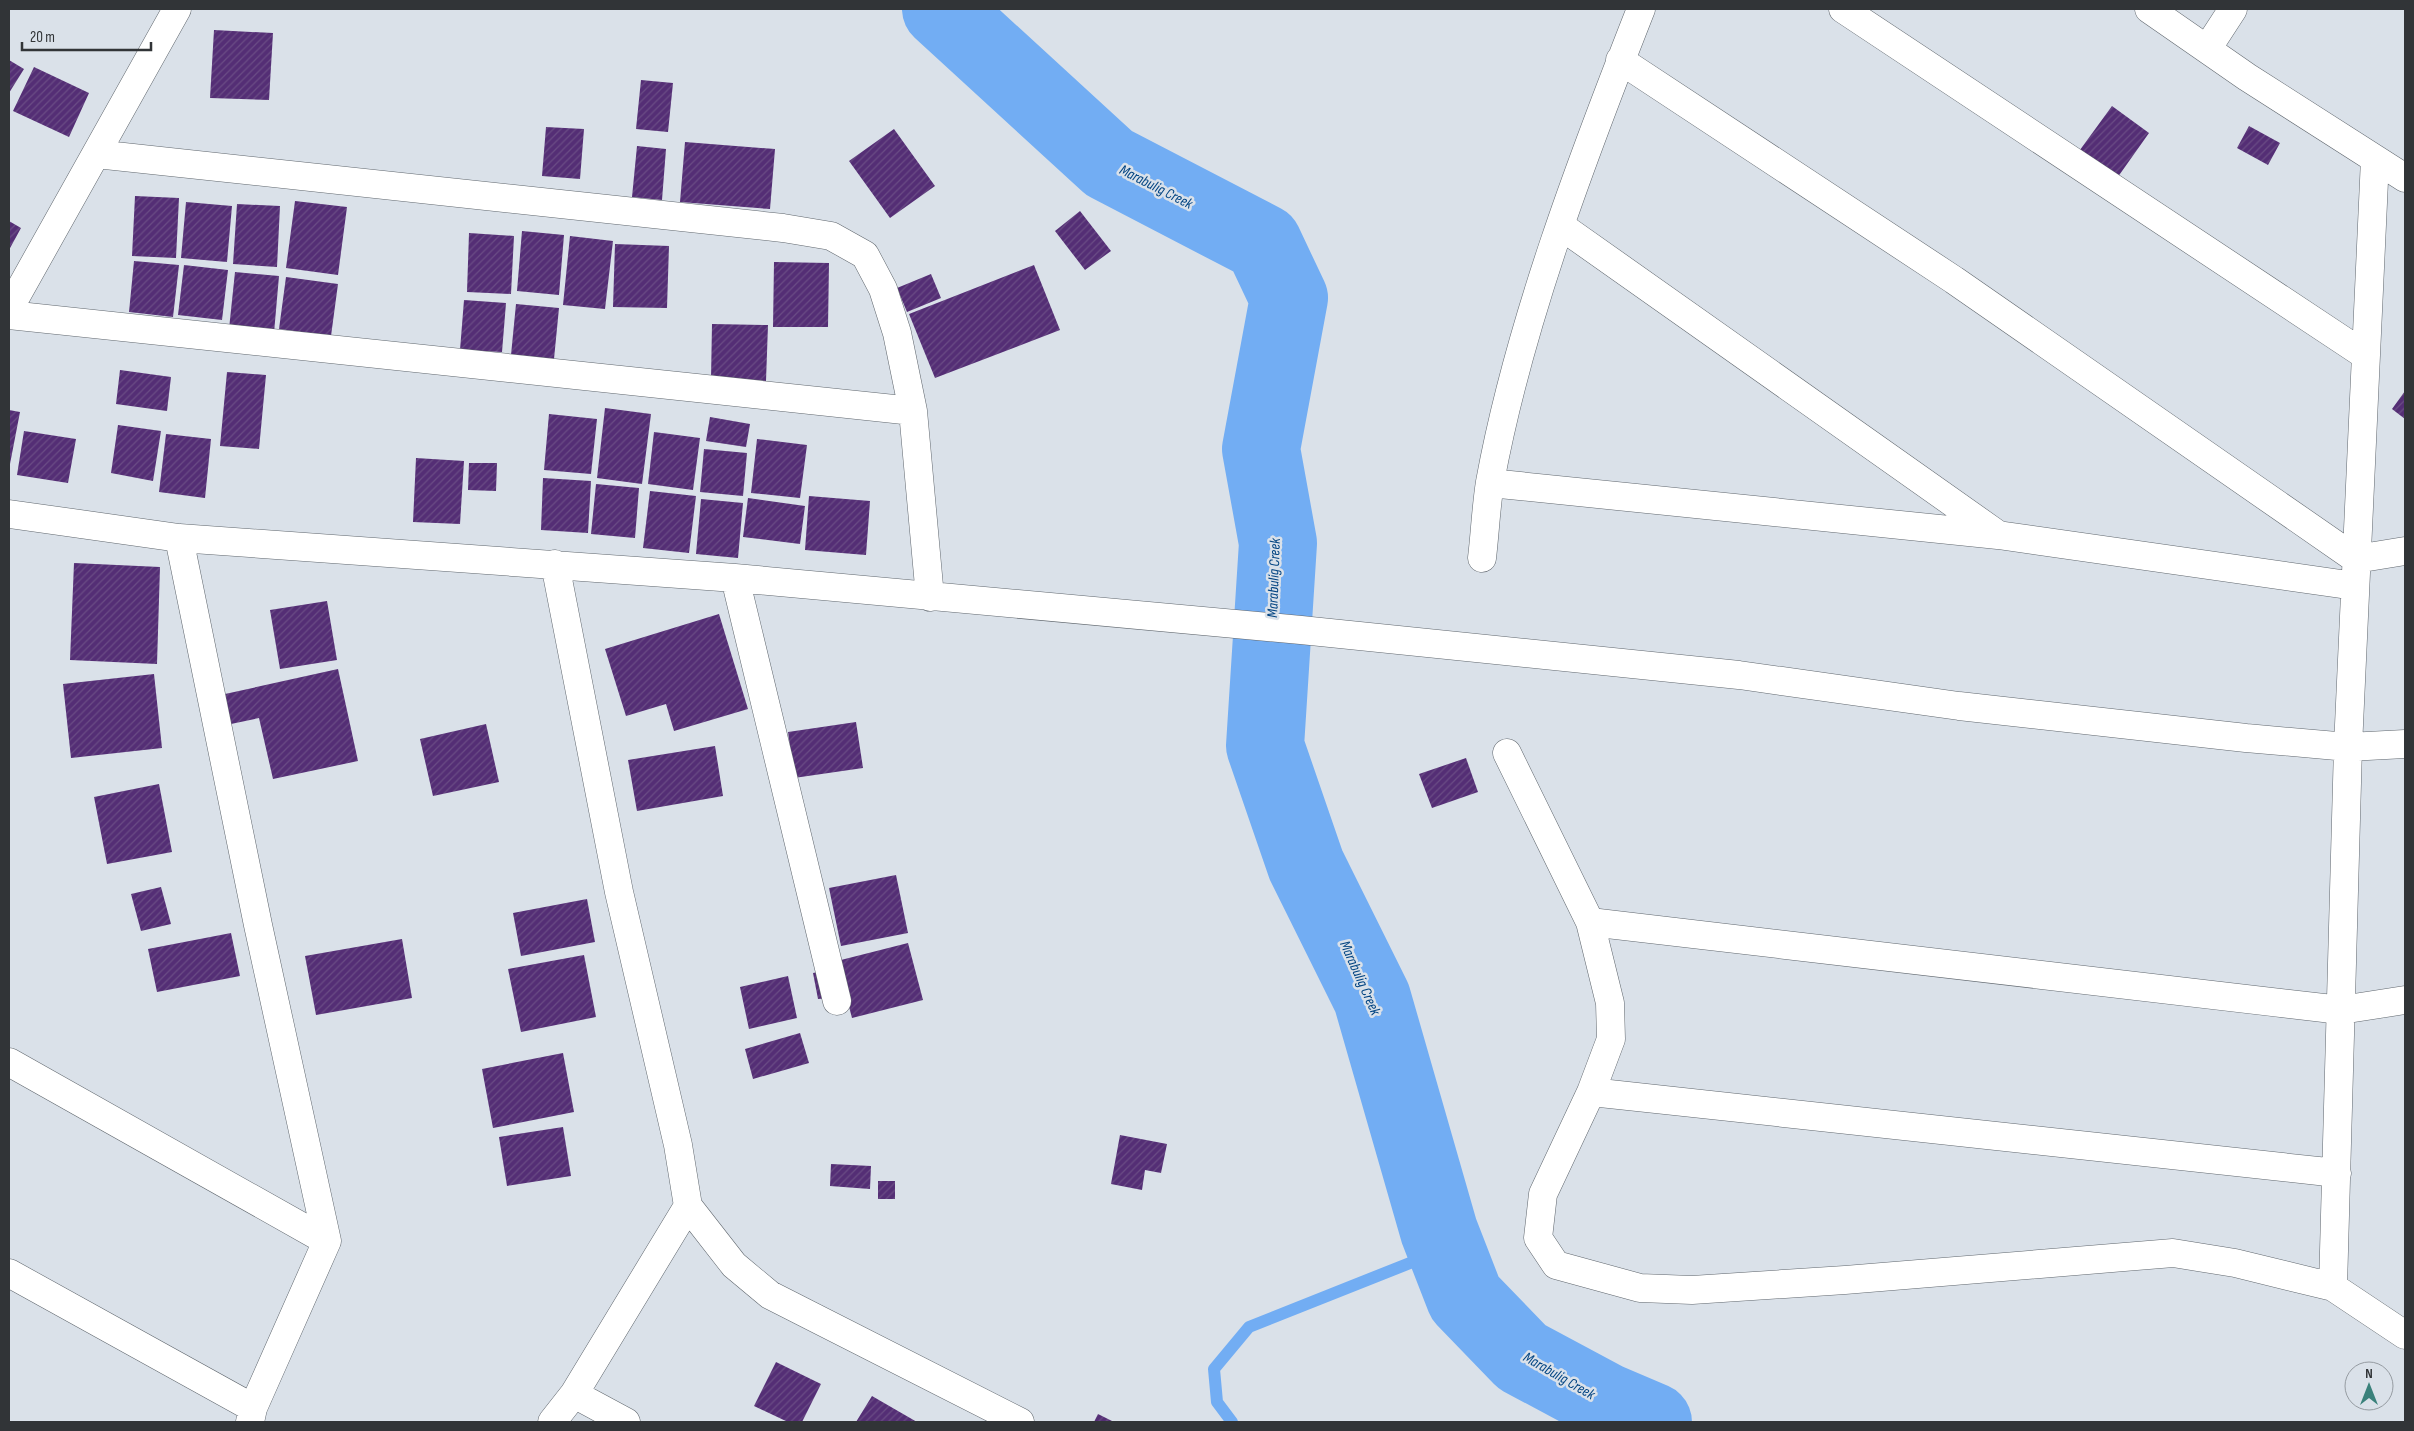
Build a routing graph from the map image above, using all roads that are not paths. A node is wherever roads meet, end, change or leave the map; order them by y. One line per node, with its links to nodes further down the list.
1 (177, 9): 8 (street)
2 (1641, 9): 7 (street)
3 (1843, 9): 14 (street)
4 (2149, 9): 6 (street)
5 (2233, 9): 6 (street)
6 (2206, 49): 9 (street)
7 (1620, 60): 11 (street); 22 (street)
8 (96, 154): 12 (street); 15 (street)
9 (2375, 159): 10 (street); 14 (street)
10 (2405, 178)
11 (1561, 226): 16 (street); 18 (street)
12 (9, 310)
13 (9, 315): 15 (street)
14 (2365, 355): 22 (street)
15 (913, 411): 26 (street)
16 (1490, 483): 18 (street); 21 (street)
17 (9, 514): 19 (street)
18 (1998, 535): 25 (street)
19 (179, 538): 23 (street); 38 (street)
20 (2405, 551): 22 (street)
21 (1482, 558)
22 (2356, 559): 25 (street)
23 (555, 564): 24 (street); 37 (street)
24 (735, 578): 26 (street); 32 (street)
25 (2355, 586): 28 (street)
26 (930, 597): 28 (street)
27 (2405, 744): 28 (street)
28 (2348, 747): 33 (street)
29 (1507, 753): 30 (street)
30 (1590, 922): 33 (street); 35 (street)
31 (2405, 1000): 33 (street)
32 (838, 1001)
33 (2341, 1010): 36 (street)
34 (9, 1062): 38 (street)
35 (1591, 1092): 36 (street); 40 (street)
36 (2337, 1173): 40 (street)
37 (688, 1206): 42 (street); 46 (street)
38 (327, 1240): 43 (street)
39 (9, 1273): 43 (street)
40 (2333, 1287): 41 (street)
41 (2405, 1335)
42 (574, 1394): 44 (street); 45 (street)
43 (252, 1415)
44 (552, 1422)
45 (626, 1422)
46 (1020, 1422)

